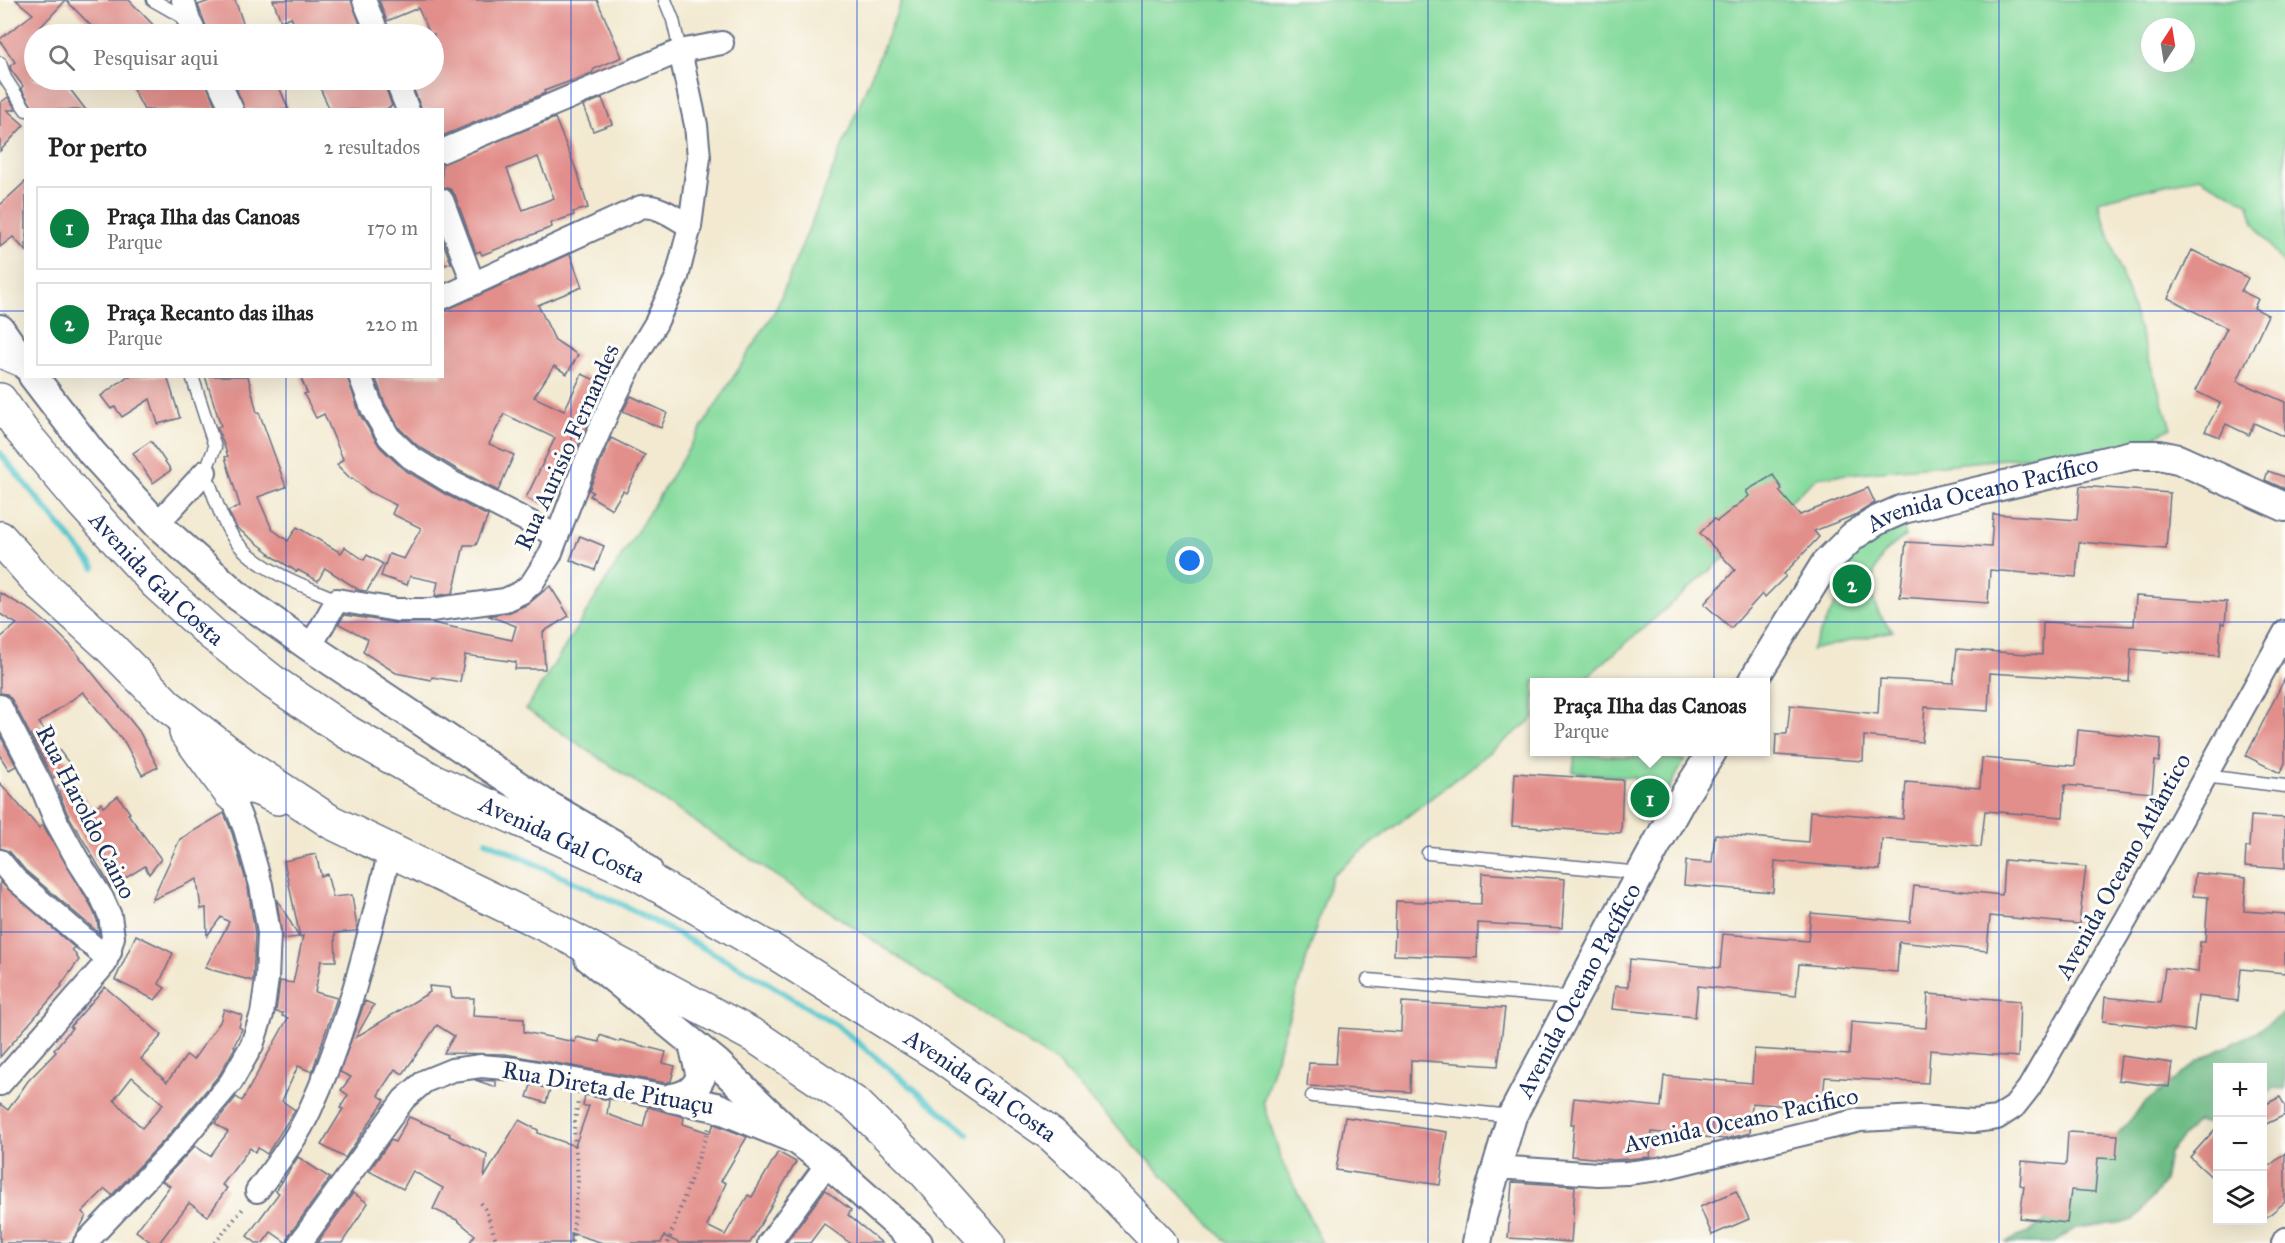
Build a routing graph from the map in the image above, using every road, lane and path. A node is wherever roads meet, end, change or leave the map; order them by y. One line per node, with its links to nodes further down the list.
1 (153, 0): 4 (lane)
2 (364, 0): 5 (street)
3 (665, 0): 7 (lane)
4 (189, 18)
5 (374, 24)
6 (722, 43): 7 (street)
7 (680, 51): 14 (street); 16 (street, Rua Aurisio Fernandes)
8 (0, 63): 11 (lane)
9 (223, 90): 12 (street)
10 (400, 90): 13 (street)
11 (25, 108)
12 (231, 108)
13 (407, 108)
14 (444, 150)
15 (444, 205): 17 (street)
16 (690, 226): 17 (street); 28 (street, Rua Aurisio Fernandes)
17 (473, 283): 18 (street)
18 (444, 297)
19 (0, 329): 20 (street)
20 (20, 364)
21 (31, 378): 27 (street)
22 (193, 378): 25 (lane)
23 (361, 378): 28 (street)
24 (0, 400): 47 (main road, Avenida Gal Costa)
25 (205, 472): 27 (street); 32 (lane)
26 (2285, 507): 35 (street, Avenida Oceano Pacífico)
27 (157, 524): 34 (street)
28 (557, 536): 32 (street, Rua Aurisio Fernandes)
29 (0, 538): 31 (main road)
30 (0, 564): 31 (street)
31 (41, 585): 37 (main road)
32 (338, 600): 34 (street)
33 (2285, 632): 39 (street, Avenida Oceano Atlântico)
34 (310, 647): 47 (street)
35 (1754, 678)
36 (0, 706): 49 (street, Rua Haroldo Caino)
37 (168, 706): 41 (main road); 42 (main road)
38 (1709, 756): 46 (street, Avenida Oceano Pacífico)
39 (2204, 776): 40 (lane); 59 (street, Avenida Oceano Atlântico)
40 (2285, 786)
41 (231, 794): 42 (main road); 67 (street)
42 (331, 822): 43 (main road)
43 (390, 851): 48 (main road); 63 (street)
44 (1428, 853): 46 (lane)
45 (0, 861): 49 (street)
46 (1641, 873): 51 (street, Avenida Oceano Pacífico)
47 (679, 898): 76 (main road, Avenida Gal Costa)
48 (554, 929): 52 (street); 75 (main road)
49 (110, 952): 54 (street)
50 (1368, 980): 51 (lane)
51 (1573, 998): 58 (street, Avenida Oceano Pacífico)
52 (693, 1044): 56 (street); 60 (street)
53 (581, 1081): 56 (street, Rua Direta de Pituaçu); 66 (path); 69 (street, Rua Direta de Pituaçu)
54 (0, 1084)
55 (1312, 1096): 58 (lane)
56 (672, 1098): 57 (street, Rua Direta de Pituaçu)
57 (716, 1107): 60 (street, Rua Direta de Pituaçu); 72 (path)
58 (1512, 1116): 62 (street, Avenida Oceano Pacífico)
59 (1997, 1118): 62 (street, Avenida Oceano Pacifico)
60 (797, 1140): 61 (street, Rua Direta de Pituaçu)
61 (828, 1163): 73 (street); 74 (street, Rua Direta de Pituaçu)
62 (1495, 1167): 77 (street, Avenida Oceano Pacífico)
63 (257, 1191): 68 (path)
64 (481, 1203): 70 (path)
65 (2285, 1239): 78 (street)
66 (572, 1242): 71 (path)
67 (85, 1243)
68 (215, 1243)
69 (300, 1243)
70 (497, 1243)
71 (579, 1243)
72 (668, 1243)
73 (769, 1243)
74 (918, 1243)
75 (988, 1243)
76 (1160, 1243)
77 (1478, 1243)
78 (2283, 1243)

